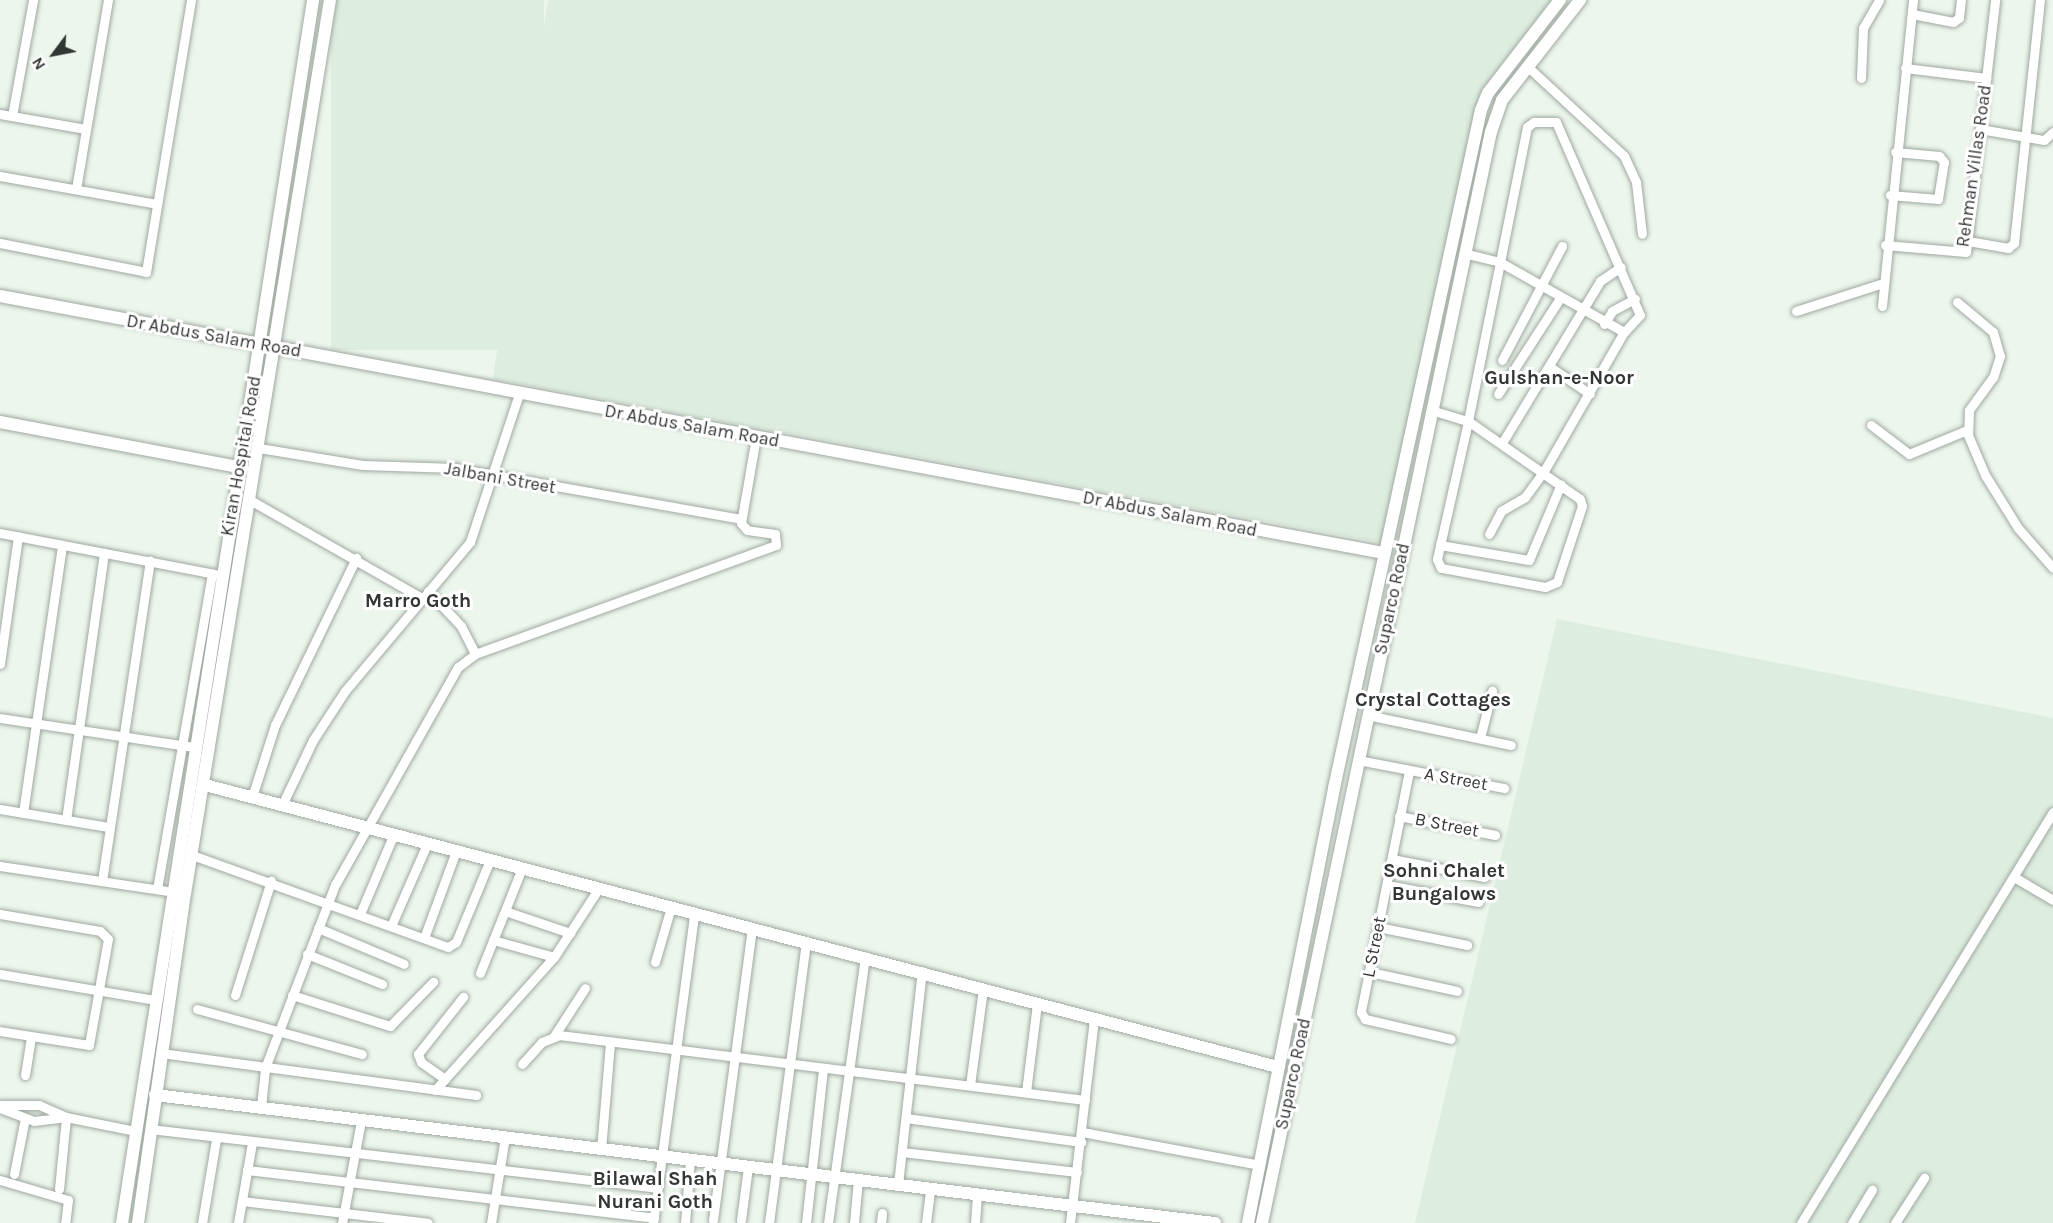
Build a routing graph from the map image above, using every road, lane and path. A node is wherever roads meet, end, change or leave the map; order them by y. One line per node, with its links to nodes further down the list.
1 (33, 0): 21 (street)
2 (108, 0): 22 (street)
3 (191, 0): 30 (street)
4 (313, 0): 16 (main road, Kiran Hospital Road)
5 (330, 0): 17 (main road, Kiran Hospital Road)
6 (1560, 0): 62 (main road, Suparco Road)
7 (1580, 0): 14 (main road, Suparco Road)
8 (1879, 0): 18 (street)
9 (1913, 0): 13 (street)
10 (1961, 0): 13 (street)
11 (1995, 0): 19 (street, Rehman Villas Road)
12 (2040, 0): 25 (street)
13 (1912, 14): 15 (street)
14 (1528, 67): 31 (street); 36 (main road, Suparco Road)
15 (1905, 68): 19 (street); 26 (street)
16 (302, 74): 17 (main road); 50 (main road, Kiran Hospital Road)
17 (319, 77): 51 (main road, Kiran Hospital Road)
18 (1861, 78)
19 (1986, 78): 23 (street, Rehman Villas Road)
20 (0, 114): 21 (street)
21 (12, 116): 22 (street)
22 (86, 129): 28 (street)
23 (1980, 129): 25 (street); 32 (street, Rehman Villas Road)
24 (2053, 132): 25 (street)
25 (2023, 138): 32 (street)
26 (1895, 152): 29 (street); 29 (street)
27 (0, 176): 28 (street)
28 (76, 189): 30 (street)
29 (1890, 195): 34 (street)
30 (157, 204): 33 (street)
31 (1642, 234)
32 (1968, 241): 34 (street, Rehman Villas Road)
33 (0, 243)
34 (1885, 244): 39 (street)
35 (1562, 246): 40 (street)
36 (1464, 254): 37 (street); 57 (main road, Suparco Road)
37 (1500, 262): 38 (street); 40 (street); 58 (street)
38 (1621, 267): 43 (street); 47 (street)
39 (1883, 283): 45 (street); 46 (street)
40 (1541, 286): 42 (street); 52 (street)
41 (0, 296): 50 (main road, Dr Abdus Salam Road)
42 (1560, 298): 47 (street); 55 (street)
43 (1635, 299): 48 (street); 49 (street)
44 (1957, 302): 61 (street)
45 (1882, 306)
46 (1796, 311)
47 (1584, 313): 48 (street); 53 (street)
48 (1604, 324): 49 (street)
49 (1624, 332): 56 (street)
50 (261, 344): 51 (main road, Dr Abdus Salam Road); 67 (main road, Kiran Hospital Road)
51 (276, 346): 54 (main road, Dr Abdus Salam Road); 66 (main road, Kiran Hospital Road)
52 (1502, 360)
53 (1550, 367): 56 (street); 65 (street)
54 (519, 394): 63 (main road, Dr Abdus Salam Road); 70 (street)
55 (1498, 394)
56 (1590, 394): 69 (street)
57 (1431, 410): 58 (street); 64 (main road, Suparco Road)
58 (1468, 421): 65 (street); 78 (street)
59 (0, 422): 67 (main road)
60 (1872, 424): 61 (street)
61 (1967, 430): 83 (street)
62 (1411, 436): 64 (main road); 80 (main road, Suparco Road)
63 (756, 437): 73 (street); 80 (main road, Dr Abdus Salam Road)
64 (1425, 439): 89 (main road, Suparco Road)
65 (1502, 443): 69 (street)
66 (259, 448): 68 (main road, Kiran Hospital Road); 70 (street, Jalbani Street)
67 (238, 467): 68 (main road); 84 (main road, Kiran Hospital Road)
68 (255, 471): 72 (main road, Kiran Hospital Road)
69 (1544, 471): 71 (street); 75 (street)
70 (493, 476): 73 (street, Jalbani Street); 85 (street)
71 (1562, 484): 78 (street); 78 (street)
72 (250, 500): 81 (street); 100 (main road, Kiran Hospital Road)
73 (740, 519): 86 (street, Jalbani Street)
74 (0, 533): 76 (street)
75 (1489, 534)
76 (18, 536): 77 (street); 87 (street)
77 (62, 544): 79 (street); 91 (street)
78 (1440, 545)
79 (104, 553): 82 (street); 92 (street)
80 (1384, 553): 115 (main road, Suparco Road)
81 (356, 558): 85 (street); 102 (street)
82 (150, 561): 84 (street); 93 (street)
83 (2053, 568)
84 (216, 574): 96 (street); 97 (main road, Kiran Hospital Road)
85 (425, 595): 86 (street); 103 (street)
86 (476, 654): 110 (street)
87 (0, 664)
88 (1492, 691): 94 (street)
89 (1368, 715): 94 (street); 98 (main road, Suparco Road)
90 (0, 718): 91 (street)
91 (36, 723): 92 (street); 106 (street)
92 (79, 730): 93 (street); 108 (street)
93 (123, 736): 96 (street); 109 (street)
94 (1480, 738): 95 (street)
95 (1511, 745)
96 (180, 746): 97 (street); 128 (street)
97 (193, 747): 129 (main road, Kiran Hospital Road)
98 (1358, 760): 99 (street, A Street); 116 (main road, Suparco Road)
99 (1409, 771): 101 (street, A Street); 107 (street, L Street)
100 (205, 785): 102 (main road); 117 (main road, Kiran Hospital Road)
101 (1504, 788)
102 (252, 797): 103 (main road)
103 (282, 805): 110 (main road)
104 (0, 809): 106 (street)
105 (2053, 812): 123 (street)
106 (23, 813): 108 (street)
107 (1400, 816): 111 (street, B Street); 118 (street, L Street)
108 (66, 820): 109 (street)
109 (109, 827): 124 (street)
110 (363, 828): 112 (main road); 133 (street)
111 (1495, 835)
112 (393, 836): 113 (main road); 137 (street)
113 (427, 844): 114 (main road); 139 (street)
114 (456, 851): 119 (main road); 144 (street)
115 (1323, 851): 116 (main road); 183 (main road, Suparco Road)
116 (1338, 853): 239 (main road, Suparco Road)
117 (192, 855): 125 (street); 130 (main road, Kiran Hospital Road)
118 (1392, 859): 122 (street); 126 (street, L Street)
119 (490, 860): 121 (main road); 144 (street)
120 (0, 866): 124 (street)
121 (522, 868): 127 (main road); 135 (street)
122 (1484, 877)
123 (2014, 877): 131 (street); 244 (street)
124 (102, 880): 128 (street)
125 (271, 880): 133 (street); 163 (street)
126 (1387, 885): 132 (street); 140 (street, L Street)
127 (599, 888): 134 (main road); 143 (street)
128 (157, 889): 129 (street)
129 (170, 891): 130 (street); 166 (main road, Kiran Hospital Road)
130 (185, 894): 177 (main road, Kiran Hospital Road)
131 (2053, 900)
132 (1478, 902)
133 (328, 903): 137 (street); 141 (street)
134 (670, 907): 138 (main road); 151 (street)
135 (505, 911): 143 (street); 145 (street)
136 (0, 914): 161 (street)
137 (360, 914): 139 (street)
138 (694, 914): 142 (main road); 178 (street)
139 (391, 926): 144 (street)
140 (1378, 927): 147 (street); 154 (street, L Street)
141 (318, 928): 148 (street); 152 (street)
142 (752, 929): 146 (main road); 180 (street)
143 (570, 933): 149 (street)
144 (424, 938)
145 (493, 940): 149 (street); 155 (street)
146 (806, 943): 150 (main road); 181 (street)
147 (1467, 945)
148 (308, 954): 158 (street); 164 (street)
149 (554, 957): 188 (street)
150 (866, 957): 153 (main road); 186 (street)
151 (655, 962)
152 (404, 964)
153 (922, 971): 160 (main road); 189 (street)
154 (1370, 972): 162 (street); 174 (street, L Street)
155 (480, 973)
156 (0, 974): 161 (street)
157 (433, 981): 164 (street)
158 (382, 984)
159 (585, 988): 172 (street)
160 (983, 989): 167 (main road); 190 (street)
161 (100, 990): 166 (street); 173 (street)
162 (1456, 991)
163 (236, 995)
164 (292, 995): 171 (street)
165 (463, 998): 188 (street)
166 (156, 1000): 175 (main road, Kiran Hospital Road)
167 (1036, 1004): 169 (main road); 192 (street)
168 (197, 1009): 171 (street)
169 (1094, 1019): 183 (main road); 195 (street)
170 (0, 1031): 173 (street)
171 (278, 1033): 179 (street); 184 (street)
172 (554, 1036): 176 (street); 182 (street)
173 (31, 1037): 187 (street)
174 (1450, 1039)
175 (149, 1042): 177 (main road); 203 (main road, Kiran Hospital Road)
176 (610, 1042): 178 (street); 208 (street)
177 (162, 1049): 184 (street); 193 (main road, Kiran Hospital Road)
178 (678, 1051): 180 (street); 211 (street)
179 (362, 1054)
180 (733, 1057): 181 (street); 213 (street)
181 (791, 1063): 185 (street); 218 (street)
182 (522, 1064)
183 (1278, 1067): 214 (main road, Suparco Road)
184 (265, 1068): 191 (street); 197 (street)
185 (823, 1068): 186 (street); 220 (street)
186 (850, 1071): 189 (street); 222 (street)
187 (25, 1075)
188 (445, 1079): 191 (street)
189 (910, 1079): 190 (street); 199 (street)
190 (970, 1085): 192 (street)
191 (435, 1090): 194 (street)
192 (1026, 1092): 195 (street)
193 (155, 1095): 197 (main road); 202 (main road, Kiran Hospital Road)
194 (476, 1095)
195 (1085, 1100): 205 (street)
196 (0, 1106): 198 (street); 200 (street)
197 (261, 1107): 201 (main road)
198 (66, 1117): 200 (street); 203 (street); 230 (street)
199 (906, 1118): 205 (street); 209 (street)
200 (25, 1119): 221 (street)
201 (361, 1120): 204 (main road); 210 (street)
202 (150, 1129): 206 (street); 237 (main road, Kiran Hospital Road)
203 (135, 1131): 234 (main road, Kiran Hospital Road)
204 (505, 1137): 208 (main road); 217 (street)
205 (1081, 1137): 214 (street); 219 (street)
206 (216, 1138): 207 (street); 248 (street)
207 (252, 1143): 210 (street); 216 (street)
208 (601, 1150): 211 (main road)
209 (902, 1152): 219 (street); 227 (street)
210 (353, 1154): 217 (street); 226 (street)
211 (663, 1155): 212 (main road); 228 (street)
212 (690, 1159): 213 (main road); 252 (street)
213 (720, 1162): 215 (main road); 242 (street)
214 (1260, 1165): 238 (main road, Suparco Road)
215 (748, 1167): 218 (main road); 243 (street)
216 (248, 1170): 226 (street); 235 (street)
217 (497, 1170): 228 (street); 233 (street)
218 (778, 1172): 220 (main road); 253 (street)
219 (1077, 1172): 236 (street)
220 (811, 1173): 222 (main road); 254 (street)
221 (14, 1174)
222 (836, 1176): 224 (main road); 255 (street)
223 (1924, 1178): 263 (street)
224 (858, 1179): 227 (main road); 256 (street)
225 (0, 1180): 245 (street)
226 (350, 1183): 233 (street); 240 (street)
227 (898, 1184): 229 (main road)
228 (658, 1188): 241 (street)
229 (930, 1188): 232 (main road); 257 (street)
230 (59, 1189)
231 (1872, 1190): 262 (street)
232 (977, 1193): 236 (main road); 258 (street)
233 (494, 1199): 241 (street); 251 (street)
234 (126, 1202): 237 (main road); 246 (main road, Kiran Hospital Road)
235 (242, 1202): 240 (street); 249 (street)
236 (1073, 1203): 259 (street); 260 (main road)
237 (140, 1205): 247 (main road, Kiran Hospital Road)
238 (1251, 1210): 239 (main road); 261 (main road, Suparco Road)
239 (1263, 1217)
240 (343, 1218): 250 (street)
241 (653, 1220)
242 (713, 1220)
243 (741, 1220)
244 (1805, 1222)
245 (65, 1223)
246 (122, 1223)
247 (138, 1223)
248 (202, 1223)
249 (238, 1223)
250 (428, 1223)
251 (491, 1223)
252 (684, 1223)
253 (769, 1223)
254 (806, 1223)
255 (828, 1223)
256 (854, 1223)
257 (926, 1223)
258 (975, 1223)
259 (1070, 1223)
260 (1215, 1223)
261 (1248, 1223)
262 (1852, 1223)
263 (1895, 1223)

